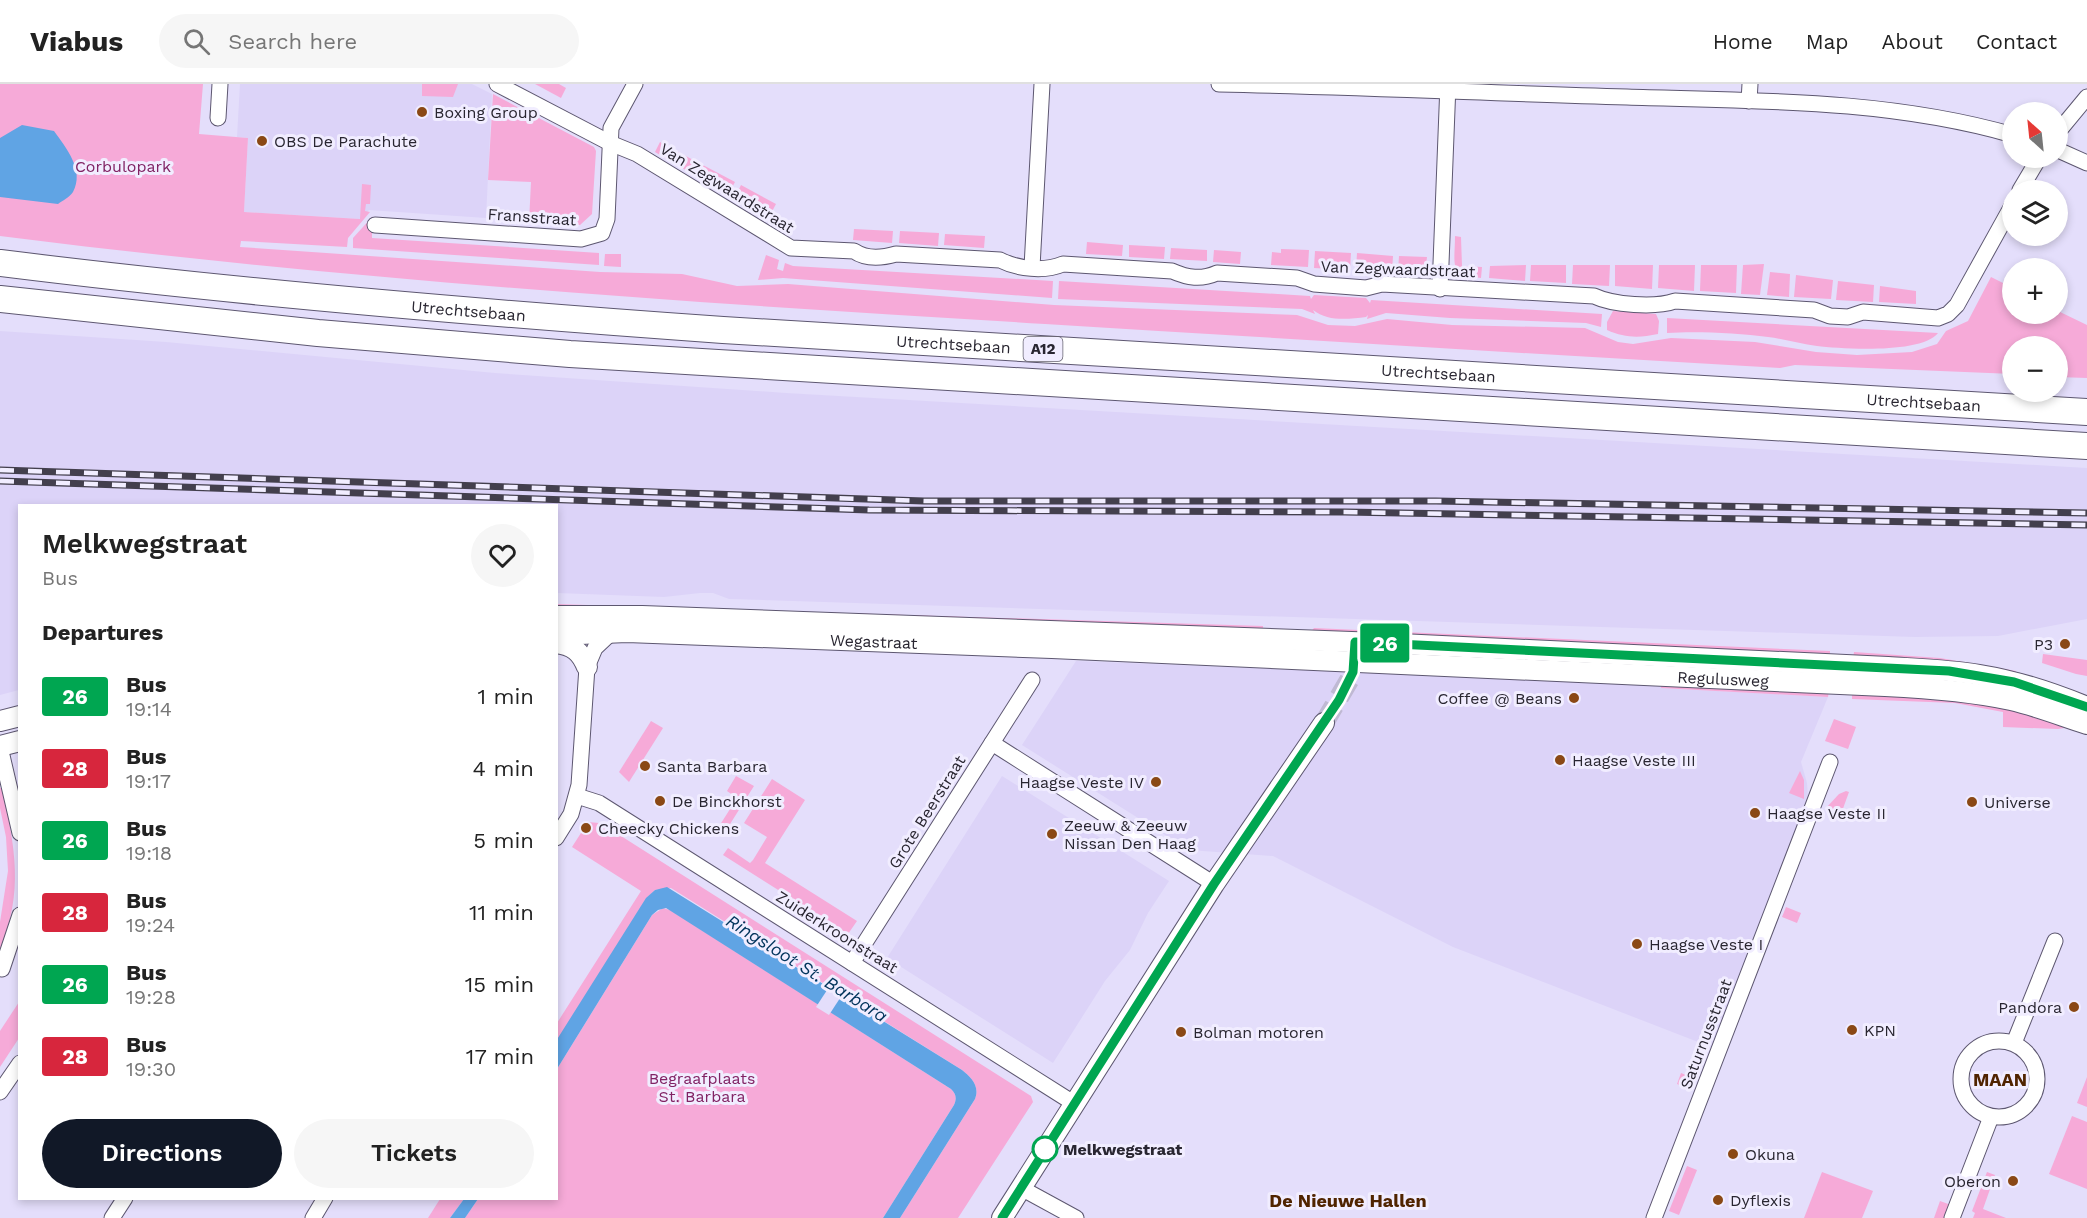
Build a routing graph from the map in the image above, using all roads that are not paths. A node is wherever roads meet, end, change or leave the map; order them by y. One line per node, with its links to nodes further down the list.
1 (220, 84): 10 (street)
2 (497, 84): 13 (street, Van Zegwaardstraat)
3 (634, 84): 13 (street, Fransstraat)
4 (1042, 84): 19 (street)
5 (1219, 84): 7 (street)
6 (1750, 84): 9 (street)
7 (1448, 88): 9 (street); 20 (street)
8 (2087, 97): 11 (street)
9 (1749, 101): 12 (street)
10 (218, 118)
11 (2068, 120)
12 (2002, 132)
13 (610, 143): 17 (street, Fransstraat); 19 (street, Van Zegwaardstraat)
14 (2068, 154): 15 (street)
15 (2087, 163)
16 (2002, 224): 20 (street, Van Zegwaardstraat)
17 (375, 225)
18 (0, 263): 22 (highway, Utrechtsebaan / A12)
19 (1032, 267): 20 (street, Van Zegwaardstraat)
20 (1440, 289)
21 (0, 299): 23 (highway, Utrechtsebaan / A12)
22 (2087, 412)
23 (2087, 446)
24 (558, 616): 25 (main road)
25 (610, 624): 26 (main road); 28 (main road, Wegastraat); 29 (street)
26 (558, 635)
27 (558, 644): 29 (main road)
28 (1354, 660): 31 (main road, Regulusweg); 34 (main road, Regulusweg)
29 (587, 667): 40 (street)
30 (1032, 680): 37 (street, Grote Beerstraat)
31 (2087, 707)
32 (8, 719): 35 (street); 38 (street)
33 (1324, 723): 43 (main road)
34 (2087, 724)
35 (18, 737)
36 (18, 742): 38 (main road)
37 (992, 743): 43 (street); 47 (street, Grote Beerstraat)
38 (0, 746): 41 (street)
39 (1830, 762): 61 (street, Saturnusstraat)
40 (577, 796): 42 (street); 47 (street, Zuiderkroonstraat)
41 (18, 824)
42 (558, 835)
43 (1214, 884): 52 (main road)
44 (18, 921): 48 (street)
45 (2055, 941): 49 (street)
46 (18, 946): 48 (street)
47 (852, 963): 52 (street, Zuiderkroonstraat)
48 (1, 970)
49 (2014, 1043): 53 (street); 53 (street)
50 (18, 1067): 51 (street)
51 (0, 1092)
52 (1075, 1104): 54 (main road)
53 (1991, 1117): 62 (street)
54 (1021, 1188): 59 (main road); 60 (street)
55 (124, 1200): 57 (street)
56 (324, 1200): 58 (street)
57 (112, 1218)
58 (313, 1218)
59 (1002, 1218)
60 (1076, 1218)
61 (1654, 1218)
62 (1952, 1218)

